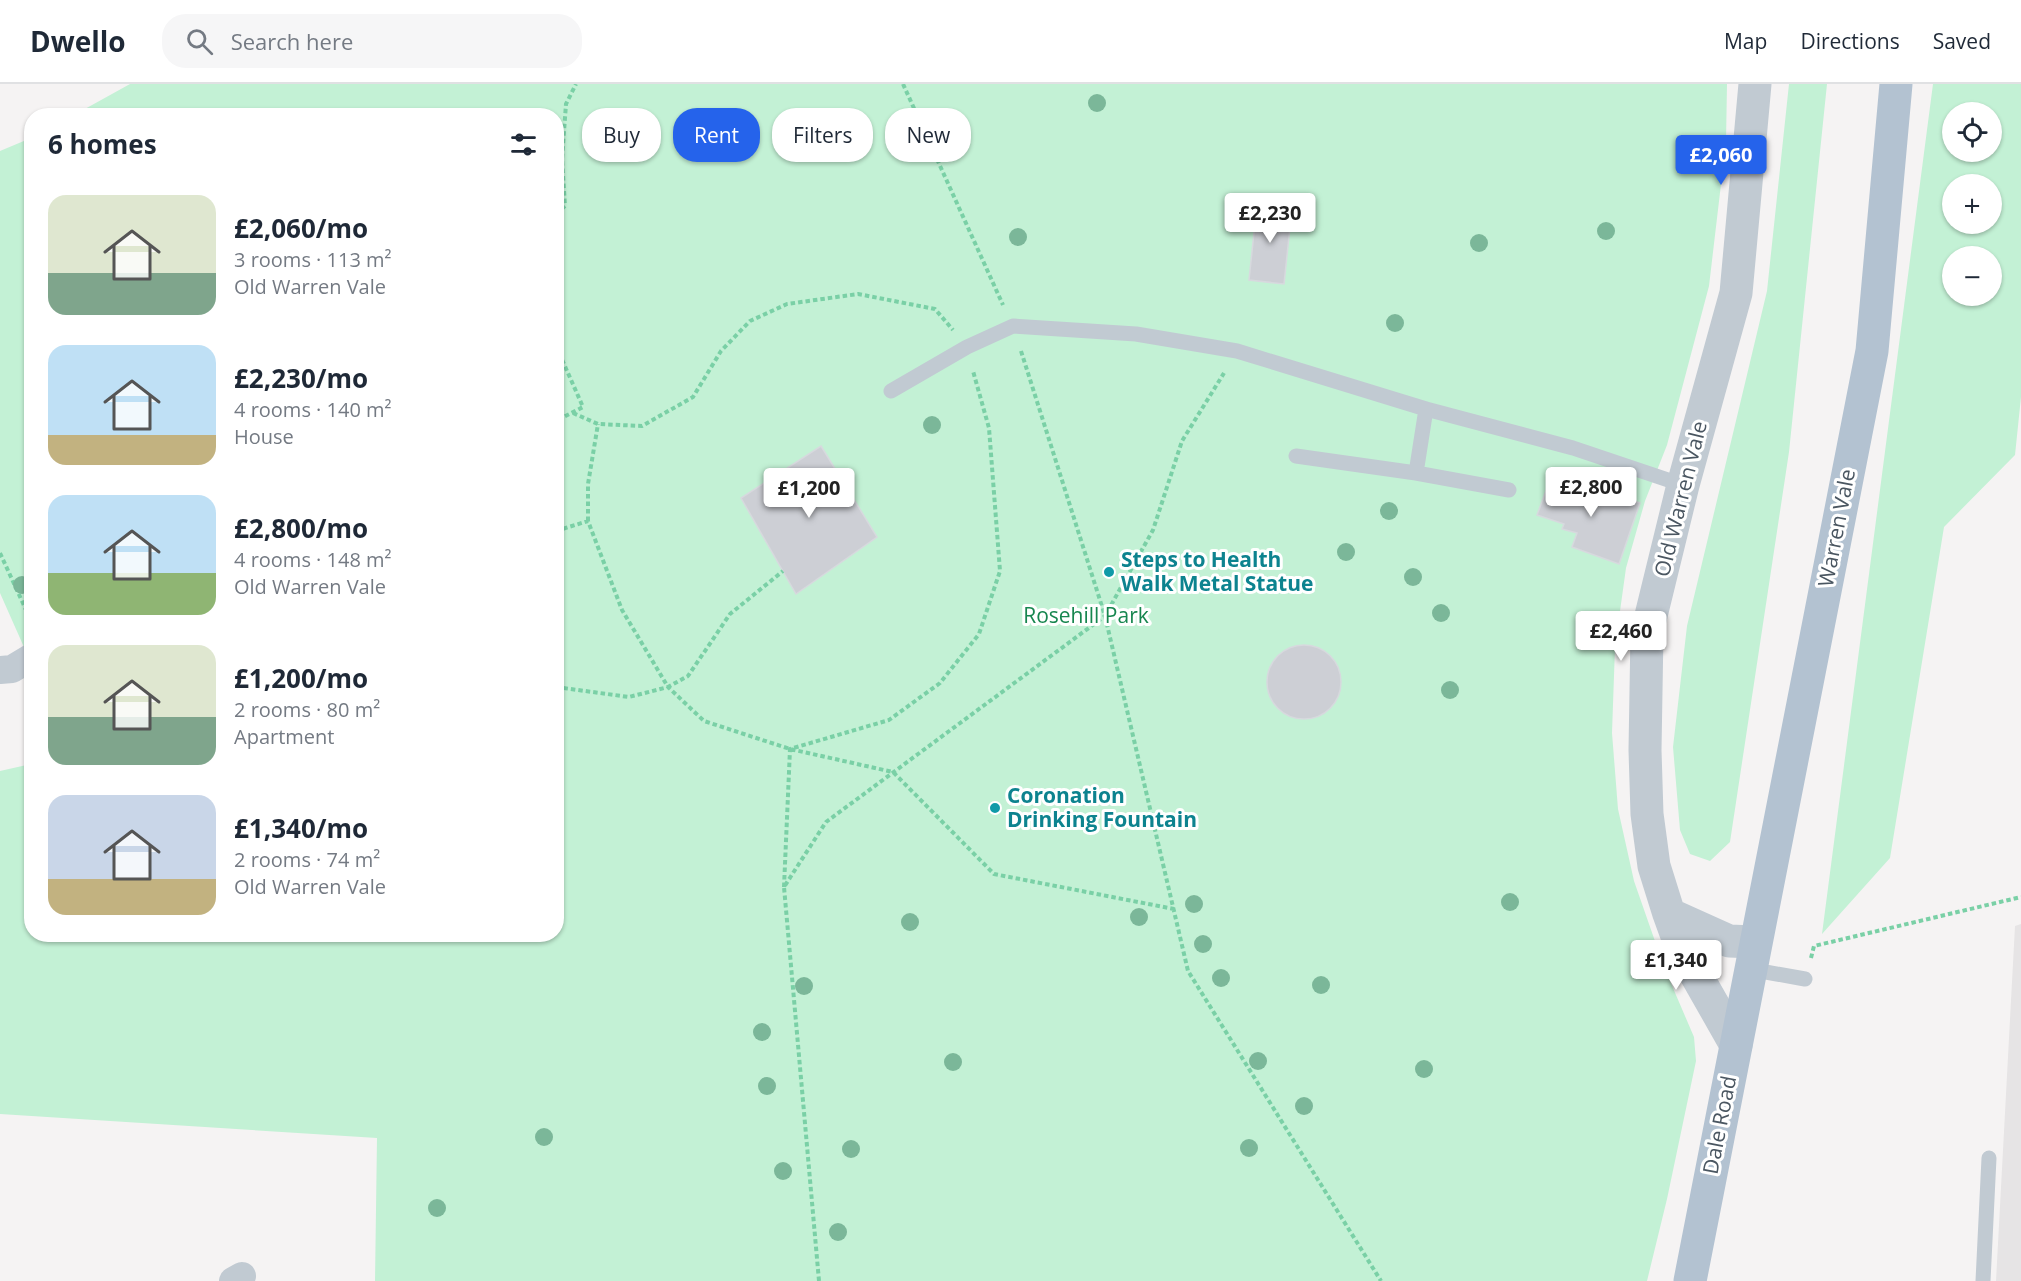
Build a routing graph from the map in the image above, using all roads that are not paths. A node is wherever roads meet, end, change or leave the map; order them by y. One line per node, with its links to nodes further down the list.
1 (1755, 84): 7 (street, Old Warren Vale)
2 (1896, 84): 12 (main road, Warren Vale)
3 (891, 391): 4 (lane)
4 (1426, 409): 6 (lane); 7 (lane)
5 (1296, 456): 6 (lane)
6 (1416, 473): 8 (lane)
7 (1683, 485): 11 (street, Old Warren Vale)
8 (1509, 490)
9 (24, 662): 10 (street)
10 (0, 670)
11 (1669, 914): 12 (street); 14 (street, Old Warren Vale)
12 (1752, 955): 13 (lane); 14 (main road, Dale Road)
13 (1805, 979)
14 (1736, 1044): 16 (main road, Dale Road)
15 (1989, 1158): 17 (lane)
16 (1690, 1281)
17 (1983, 1281)

